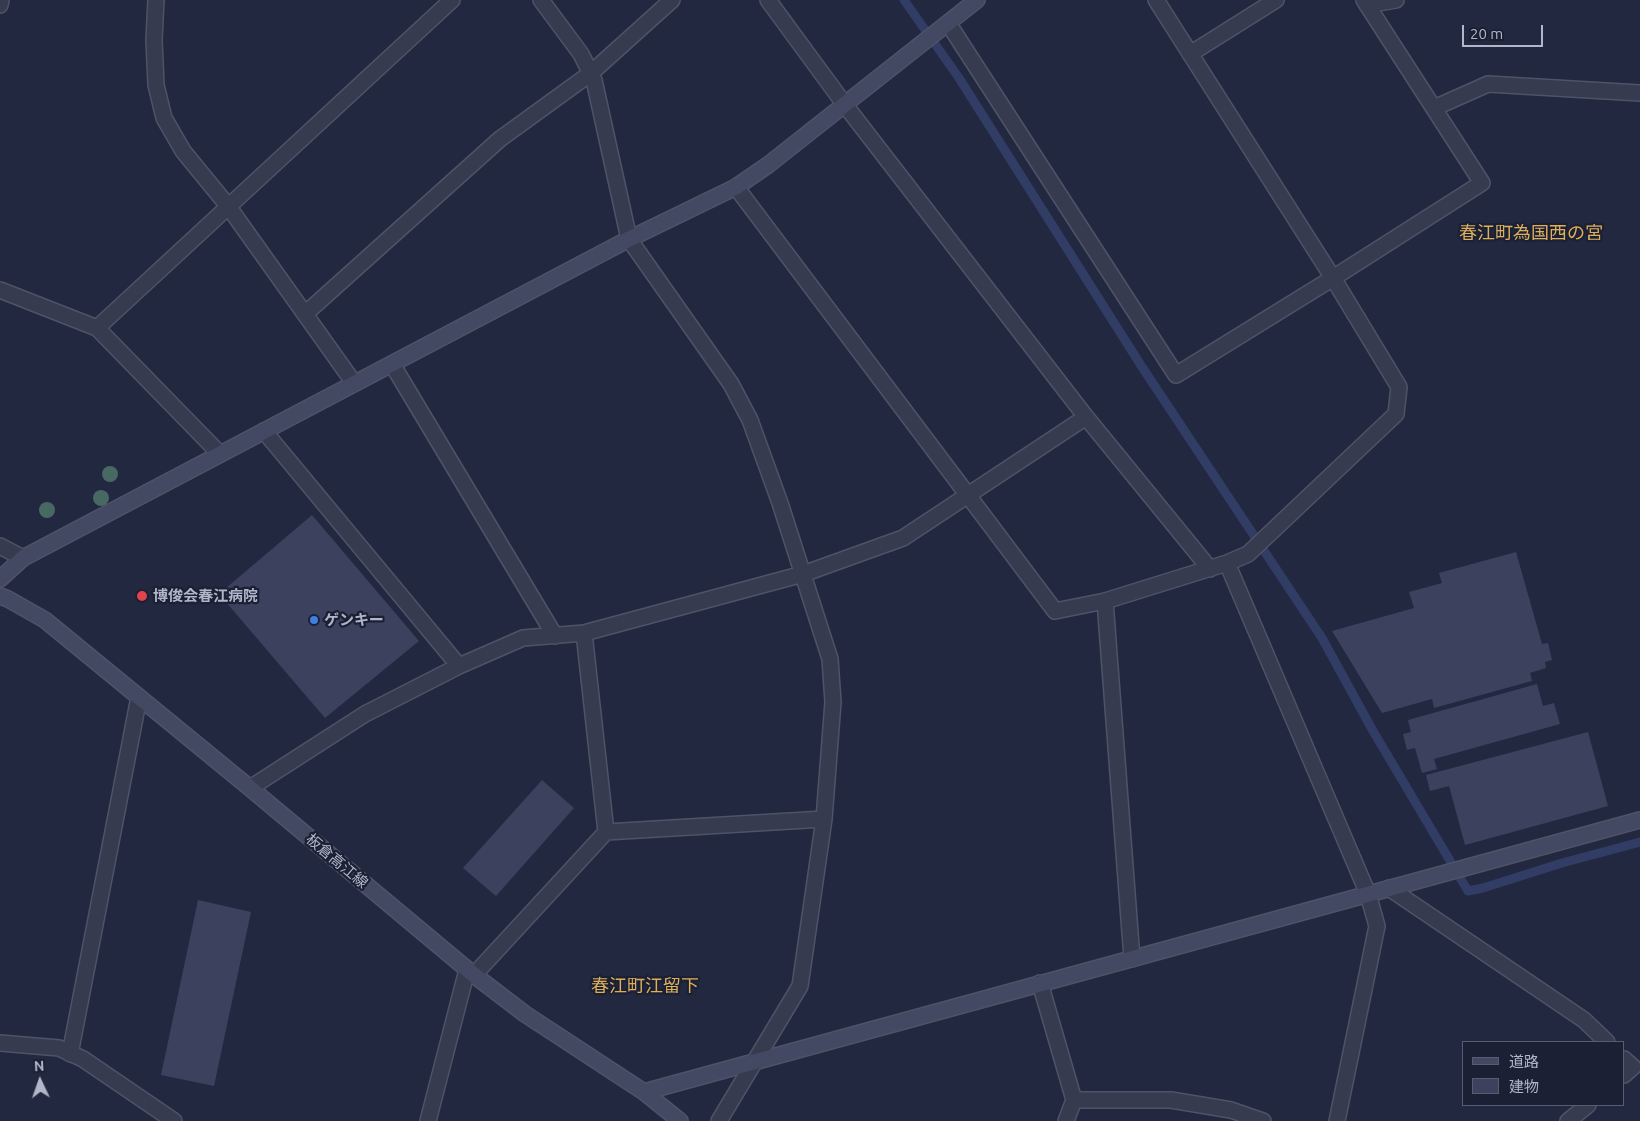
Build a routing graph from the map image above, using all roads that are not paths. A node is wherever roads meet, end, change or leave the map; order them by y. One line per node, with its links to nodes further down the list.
1 (1, 0): 12 (street)
2 (156, 0): 20 (street)
3 (452, 0): 20 (street)
4 (541, 0): 15 (street)
5 (672, 0): 15 (street)
6 (768, 0): 17 (street)
7 (977, 0): 13 (street)
8 (1156, 0): 14 (street)
9 (1276, 0): 14 (street)
10 (1396, 0): 11 (street)
11 (1366, 3): 18 (street)
12 (0, 5)
13 (948, 23): 17 (street); 22 (street)
14 (1190, 54): 22 (street)
15 (590, 73): 21 (street); 24 (street)
16 (1640, 93): 18 (street)
17 (844, 105): 19 (street); 28 (street)
18 (1434, 108): 22 (street)
19 (736, 187): 21 (street); 31 (street)
20 (228, 206): 24 (street); 25 (street)
21 (629, 239): 26 (street); 36 (street)
22 (1333, 278): 34 (street)
23 (0, 290): 25 (street)
24 (305, 314): 27 (street)
25 (97, 328): 30 (street)
26 (392, 364): 27 (street); 41 (street)
27 (354, 383): 29 (street)
28 (1086, 417): 31 (street); 35 (street)
29 (264, 431): 30 (street); 42 (street)
30 (220, 454): 33 (street)
31 (969, 495): 36 (street); 39 (street)
32 (0, 546): 33 (street)
33 (23, 558): 37 (street)
34 (1227, 564): 35 (street); 49 (street)
35 (1210, 569): 39 (street)
36 (803, 574): 40 (street); 45 (street)
37 (0, 579)
38 (0, 596): 43 (street, 板倉高江線)
39 (1105, 601): 50 (street)
40 (584, 633): 41 (street); 47 (street)
41 (555, 636): 42 (street)
42 (459, 666): 44 (street)
43 (139, 698): 44 (street, 板倉高江線); 55 (street)
44 (250, 788): 51 (street, 板倉高江線)
45 (824, 819): 47 (street); 57 (street)
46 (1640, 820): 48 (street)
47 (606, 832): 51 (street)
48 (1389, 888): 49 (street); 53 (street)
49 (1368, 894): 50 (street); 68 (street)
50 (1132, 959): 52 (street)
51 (471, 973): 59 (street, 板倉高江線); 63 (street)
52 (1040, 983): 57 (street); 60 (street)
53 (1606, 1041)
54 (0, 1043): 55 (street)
55 (70, 1054): 62 (street)
56 (1625, 1060): 58 (street)
57 (755, 1061): 59 (street); 65 (street)
58 (1625, 1074)
59 (644, 1092): 64 (street, 板倉高江線)
60 (1074, 1100): 66 (street); 67 (street)
61 (1587, 1106): 69 (street)
62 (174, 1121)
63 (428, 1121)
64 (680, 1121)
65 (718, 1121)
66 (1066, 1121)
67 (1263, 1121)
68 (1337, 1121)
69 (1568, 1121)

